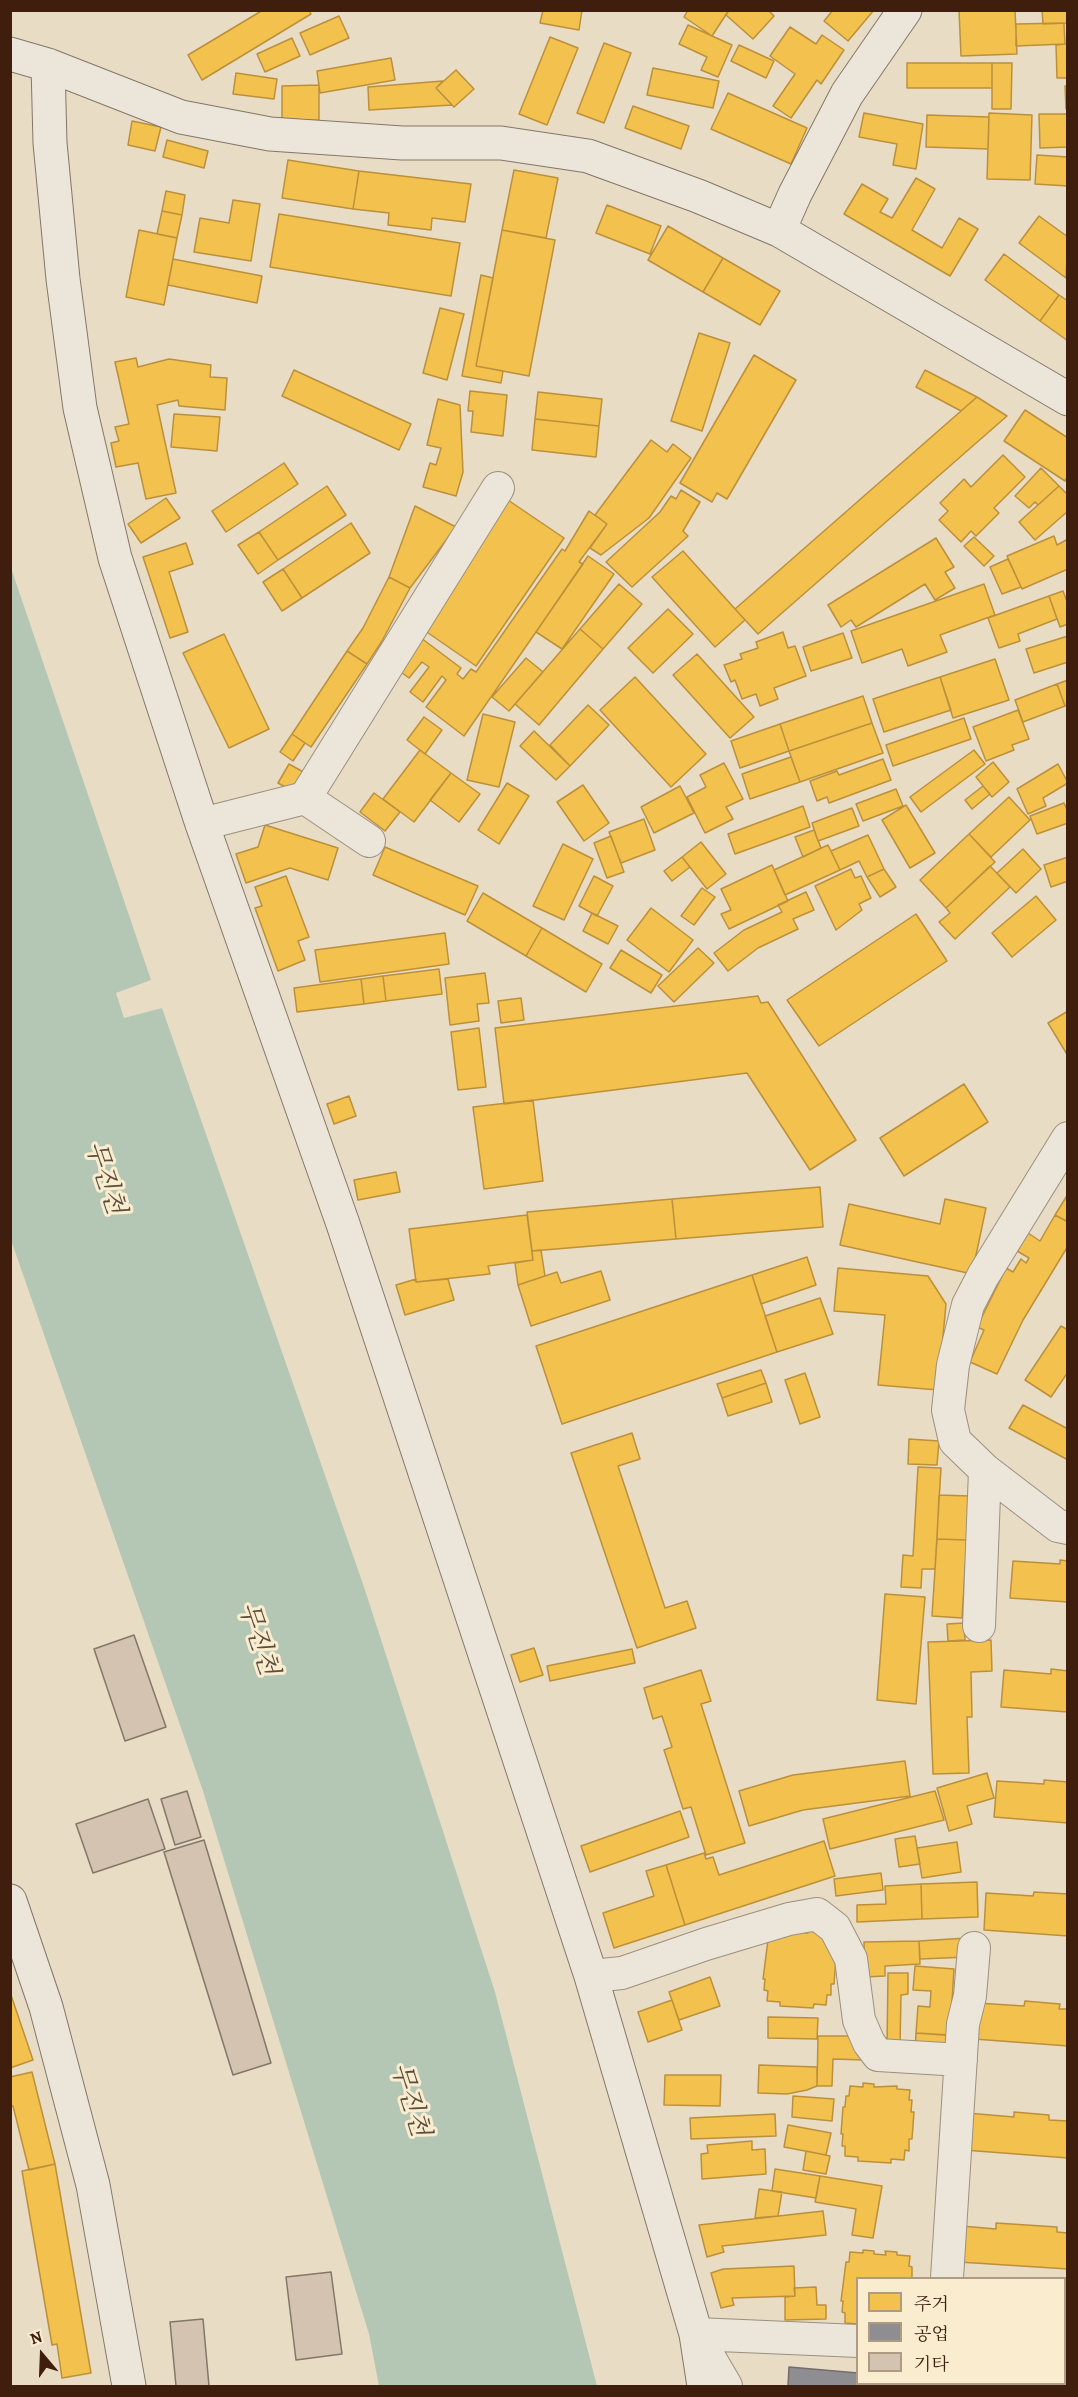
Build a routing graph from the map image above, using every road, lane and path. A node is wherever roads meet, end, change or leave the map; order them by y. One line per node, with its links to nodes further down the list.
1 (906, 10): 4 (street)
2 (10, 54): 3 (street)
3 (48, 65): 4 (street); 8 (street)
4 (779, 230): 5 (street)
5 (1068, 399)
6 (498, 488): 7 (street)
7 (305, 798): 8 (street); 9 (street)
8 (202, 824): 16 (street)
9 (369, 841)
10 (1068, 1138): 11 (street)
11 (984, 1470): 12 (street); 13 (street)
12 (1068, 1528)
13 (979, 1626)
14 (10, 1901): 21 (street)
15 (974, 1948): 17 (street)
16 (591, 1976): 17 (street); 19 (street)
17 (961, 2060): 18 (street)
18 (947, 2277)
19 (696, 2334): 20 (street); 22 (street); 23 (street)
20 (856, 2341)
21 (129, 2386)
22 (704, 2386)
23 (726, 2386)

